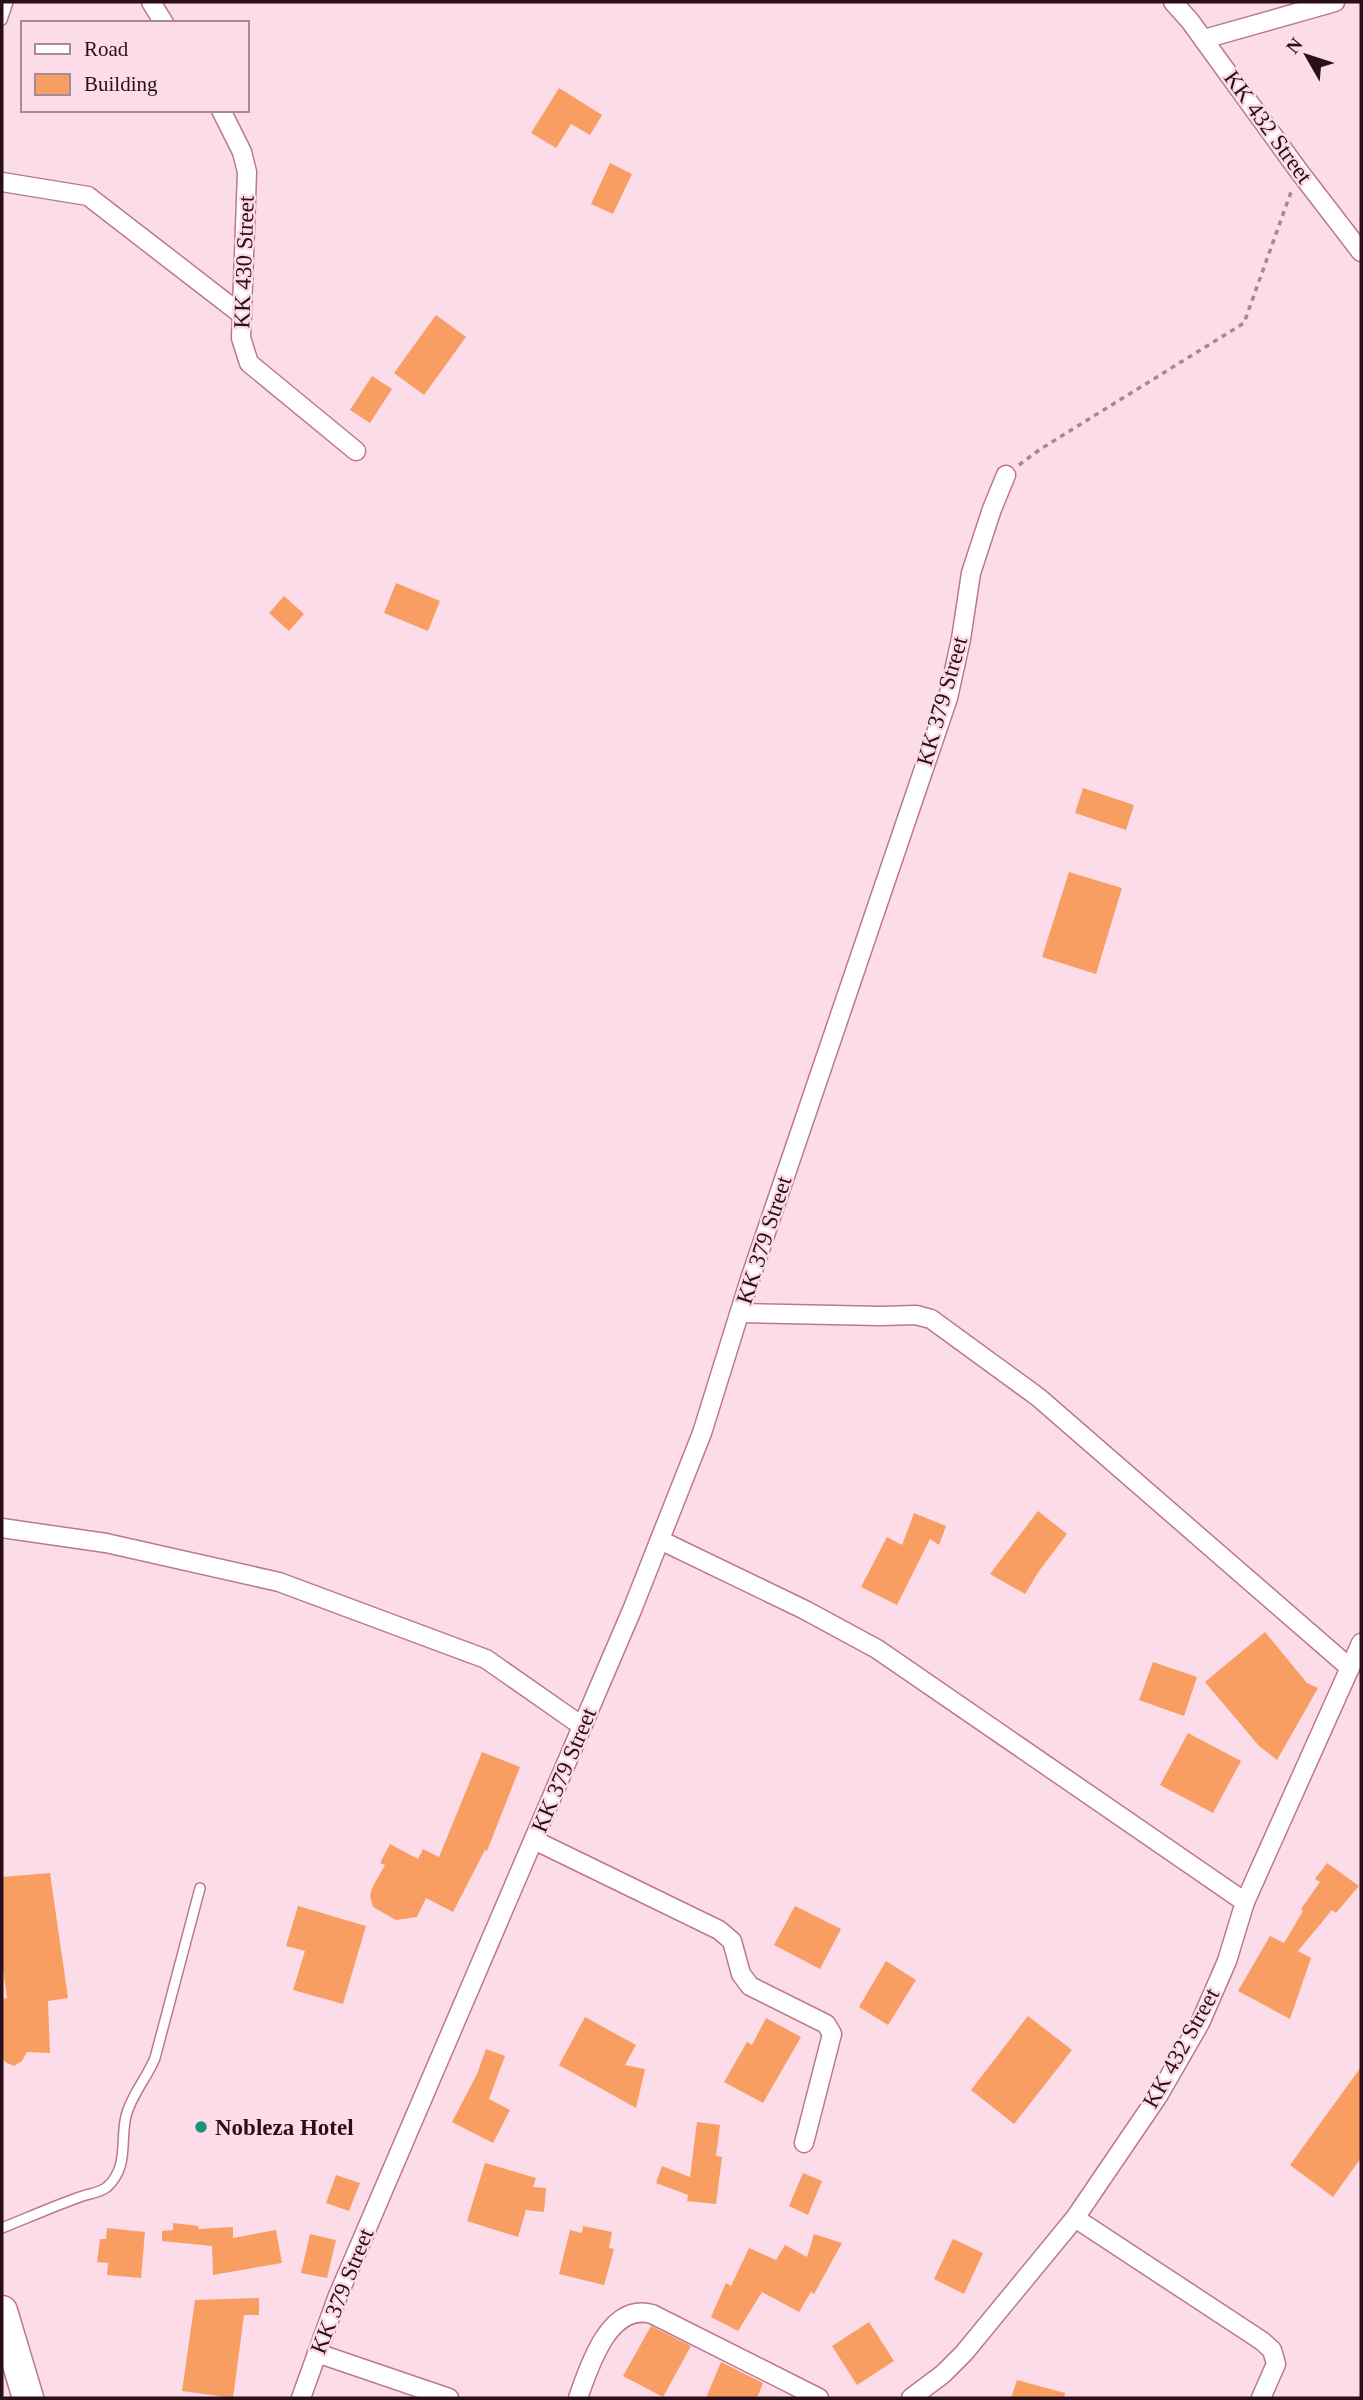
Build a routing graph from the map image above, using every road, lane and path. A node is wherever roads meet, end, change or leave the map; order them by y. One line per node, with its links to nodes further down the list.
1 (8, 2): 5 (lane)
2 (151, 2): 6 (street)
3 (1173, 2): 7 (street, KK 432 Street)
4 (1335, 2): 7 (street)
5 (2, 20)
6 (163, 21)
7 (1204, 39): 9 (street, KK 432 Street)
8 (221, 112): 12 (street, KK 430 Street)
9 (1298, 170): 11 (street, KK 432 Street); 14 (path)
10 (2, 182): 12 (street)
11 (1361, 252)
12 (242, 315): 13 (street, KK 430 Street)
13 (356, 451)
14 (1006, 475): 15 (street, KK 379 Street)
15 (740, 1313): 17 (street, KK 379 Street); 19 (street)
16 (2, 1528): 20 (street)
17 (660, 1539): 20 (street, KK 379 Street); 23 (street)
18 (1361, 1643): 19 (street, KK 432 Street)
19 (1350, 1668): 23 (street, KK 432 Street)
20 (582, 1726): 21 (street, KK 379 Street)
21 (534, 1840): 24 (street); 28 (street, KK 379 Street)
22 (200, 1888): 26 (lane)
23 (1245, 1902): 25 (street, KK 432 Street)
24 (804, 2143)
25 (1075, 2218): 34 (street, KK 432 Street); 35 (street)
26 (2, 2228)
27 (2, 2311): 29 (highway)
28 (317, 2353): 30 (street, KK 379 Street); 31 (street)
29 (28, 2398)
30 (301, 2398)
31 (449, 2398)
32 (578, 2398): 33 (street)
33 (820, 2398)
34 (911, 2398)
35 (1261, 2398)

